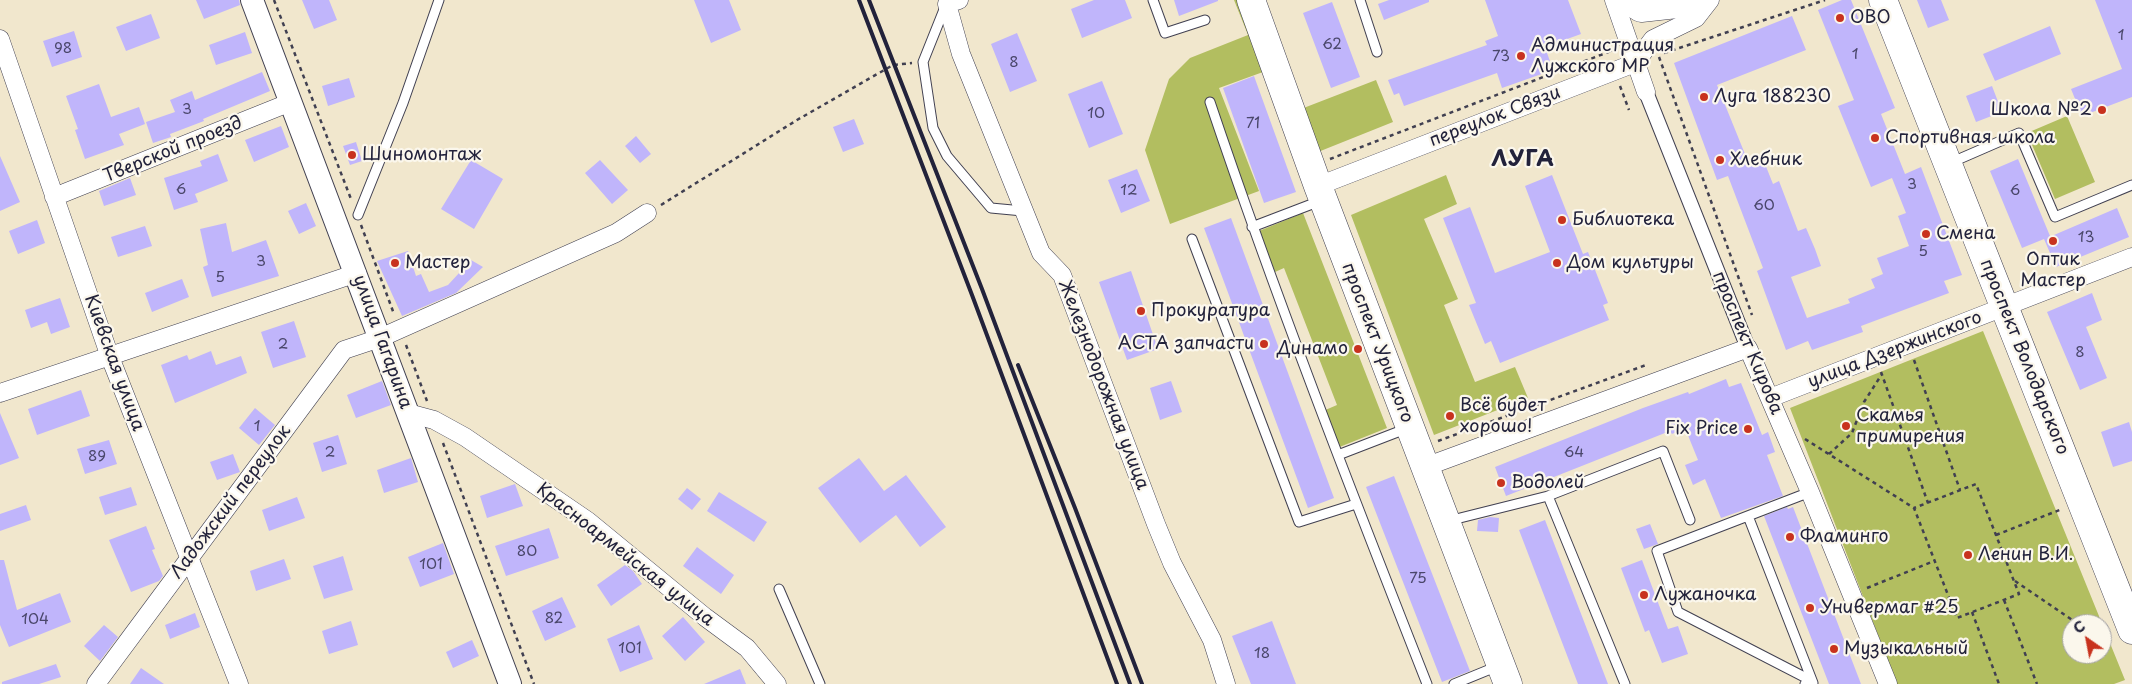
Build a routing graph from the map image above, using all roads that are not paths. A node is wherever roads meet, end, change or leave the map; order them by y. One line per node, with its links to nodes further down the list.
1 (252, 0): 17 (street, улица Гагарина)
2 (439, 0): 25 (lane)
3 (1154, 0): 12 (lane)
4 (1251, 0): 21 (main road, проспект Урицкого)
5 (1360, 0): 14 (lane)
6 (1614, 0): 15 (street, проспект Кирова)
7 (1628, 0): 8 (main road)
8 (1694, 0)
9 (1710, 0): 15 (street)
10 (1882, 0): 19 (main road, проспект Володарского)
11 (951, 1): 23 (street, Железнодорожная улица); 23 (lane)
12 (1205, 20)
13 (0, 39): 22 (street, Киевская улица)
14 (1377, 52)
15 (1635, 63): 16 (street, проспект Кирова); 21 (street, переулок Связи)
16 (1646, 92): 32 (street, проспект Кирова)
17 (292, 102): 22 (street, Тверской проезд); 29 (street, улица Гагарина)
18 (1210, 102): 26 (lane)
19 (1948, 164): 20 (lane); 30 (main road, проспект Володарского)
20 (2132, 185)
21 (1320, 193): 26 (lane); 37 (main road, проспект Урицкого)
22 (54, 197): 33 (street, Киевская улица)
23 (1023, 211): 57 (street, Железнодорожная улица)
24 (647, 214): 31 (street, Ладожский переулок)
25 (358, 215)
26 (1252, 227): 38 (lane)
27 (1192, 239): 42 (lane)
28 (2132, 257): 30 (street, улица Дзержинского)
29 (357, 273): 31 (street, улица Гагарина); 33 (street)
30 (2004, 308): 35 (street, улица Дзержинского); 48 (main road, проспект Володарского)
31 (380, 338): 36 (street, улица Гагарина); 46 (street, Ладожский переулок)
32 (1748, 348): 35 (street, проспект Кирова); 39 (street)
33 (110, 357): 34 (street); 46 (street, Киевская улица)
34 (0, 393)
35 (1770, 398): 40 (street, проспект Кирова)
36 (408, 413): 54 (street, улица Гагарина); 55 (street, Красноармейская улица)
37 (1410, 427): 38 (lane); 39 (main road, проспект Урицкого)
38 (1338, 455): 42 (lane)
39 (1429, 455): 45 (main road, проспект Урицкого)
40 (1810, 492): 43 (lane); 61 (street, проспект Кирова)
41 (1548, 496): 44 (lane); 45 (lane); 60 (lane)
42 (1356, 504): 58 (lane)
43 (1748, 516): 51 (lane); 51 (lane)
44 (1690, 520)
45 (1446, 522): 49 (main road, проспект Урицкого)
46 (189, 559): 52 (street, Ладожский переулок); 53 (street, Киевская улица)
47 (779, 589): 56 (lane)
48 (2132, 630)
49 (1504, 674): 50 (lane)
50 (1475, 680): 59 (lane)
51 (1810, 683)
52 (96, 684)
53 (239, 684)
54 (510, 684)
55 (777, 684)
56 (820, 684)
57 (1226, 684)
58 (1427, 684)
59 (1454, 684)
60 (1625, 684)
61 (1888, 684)

